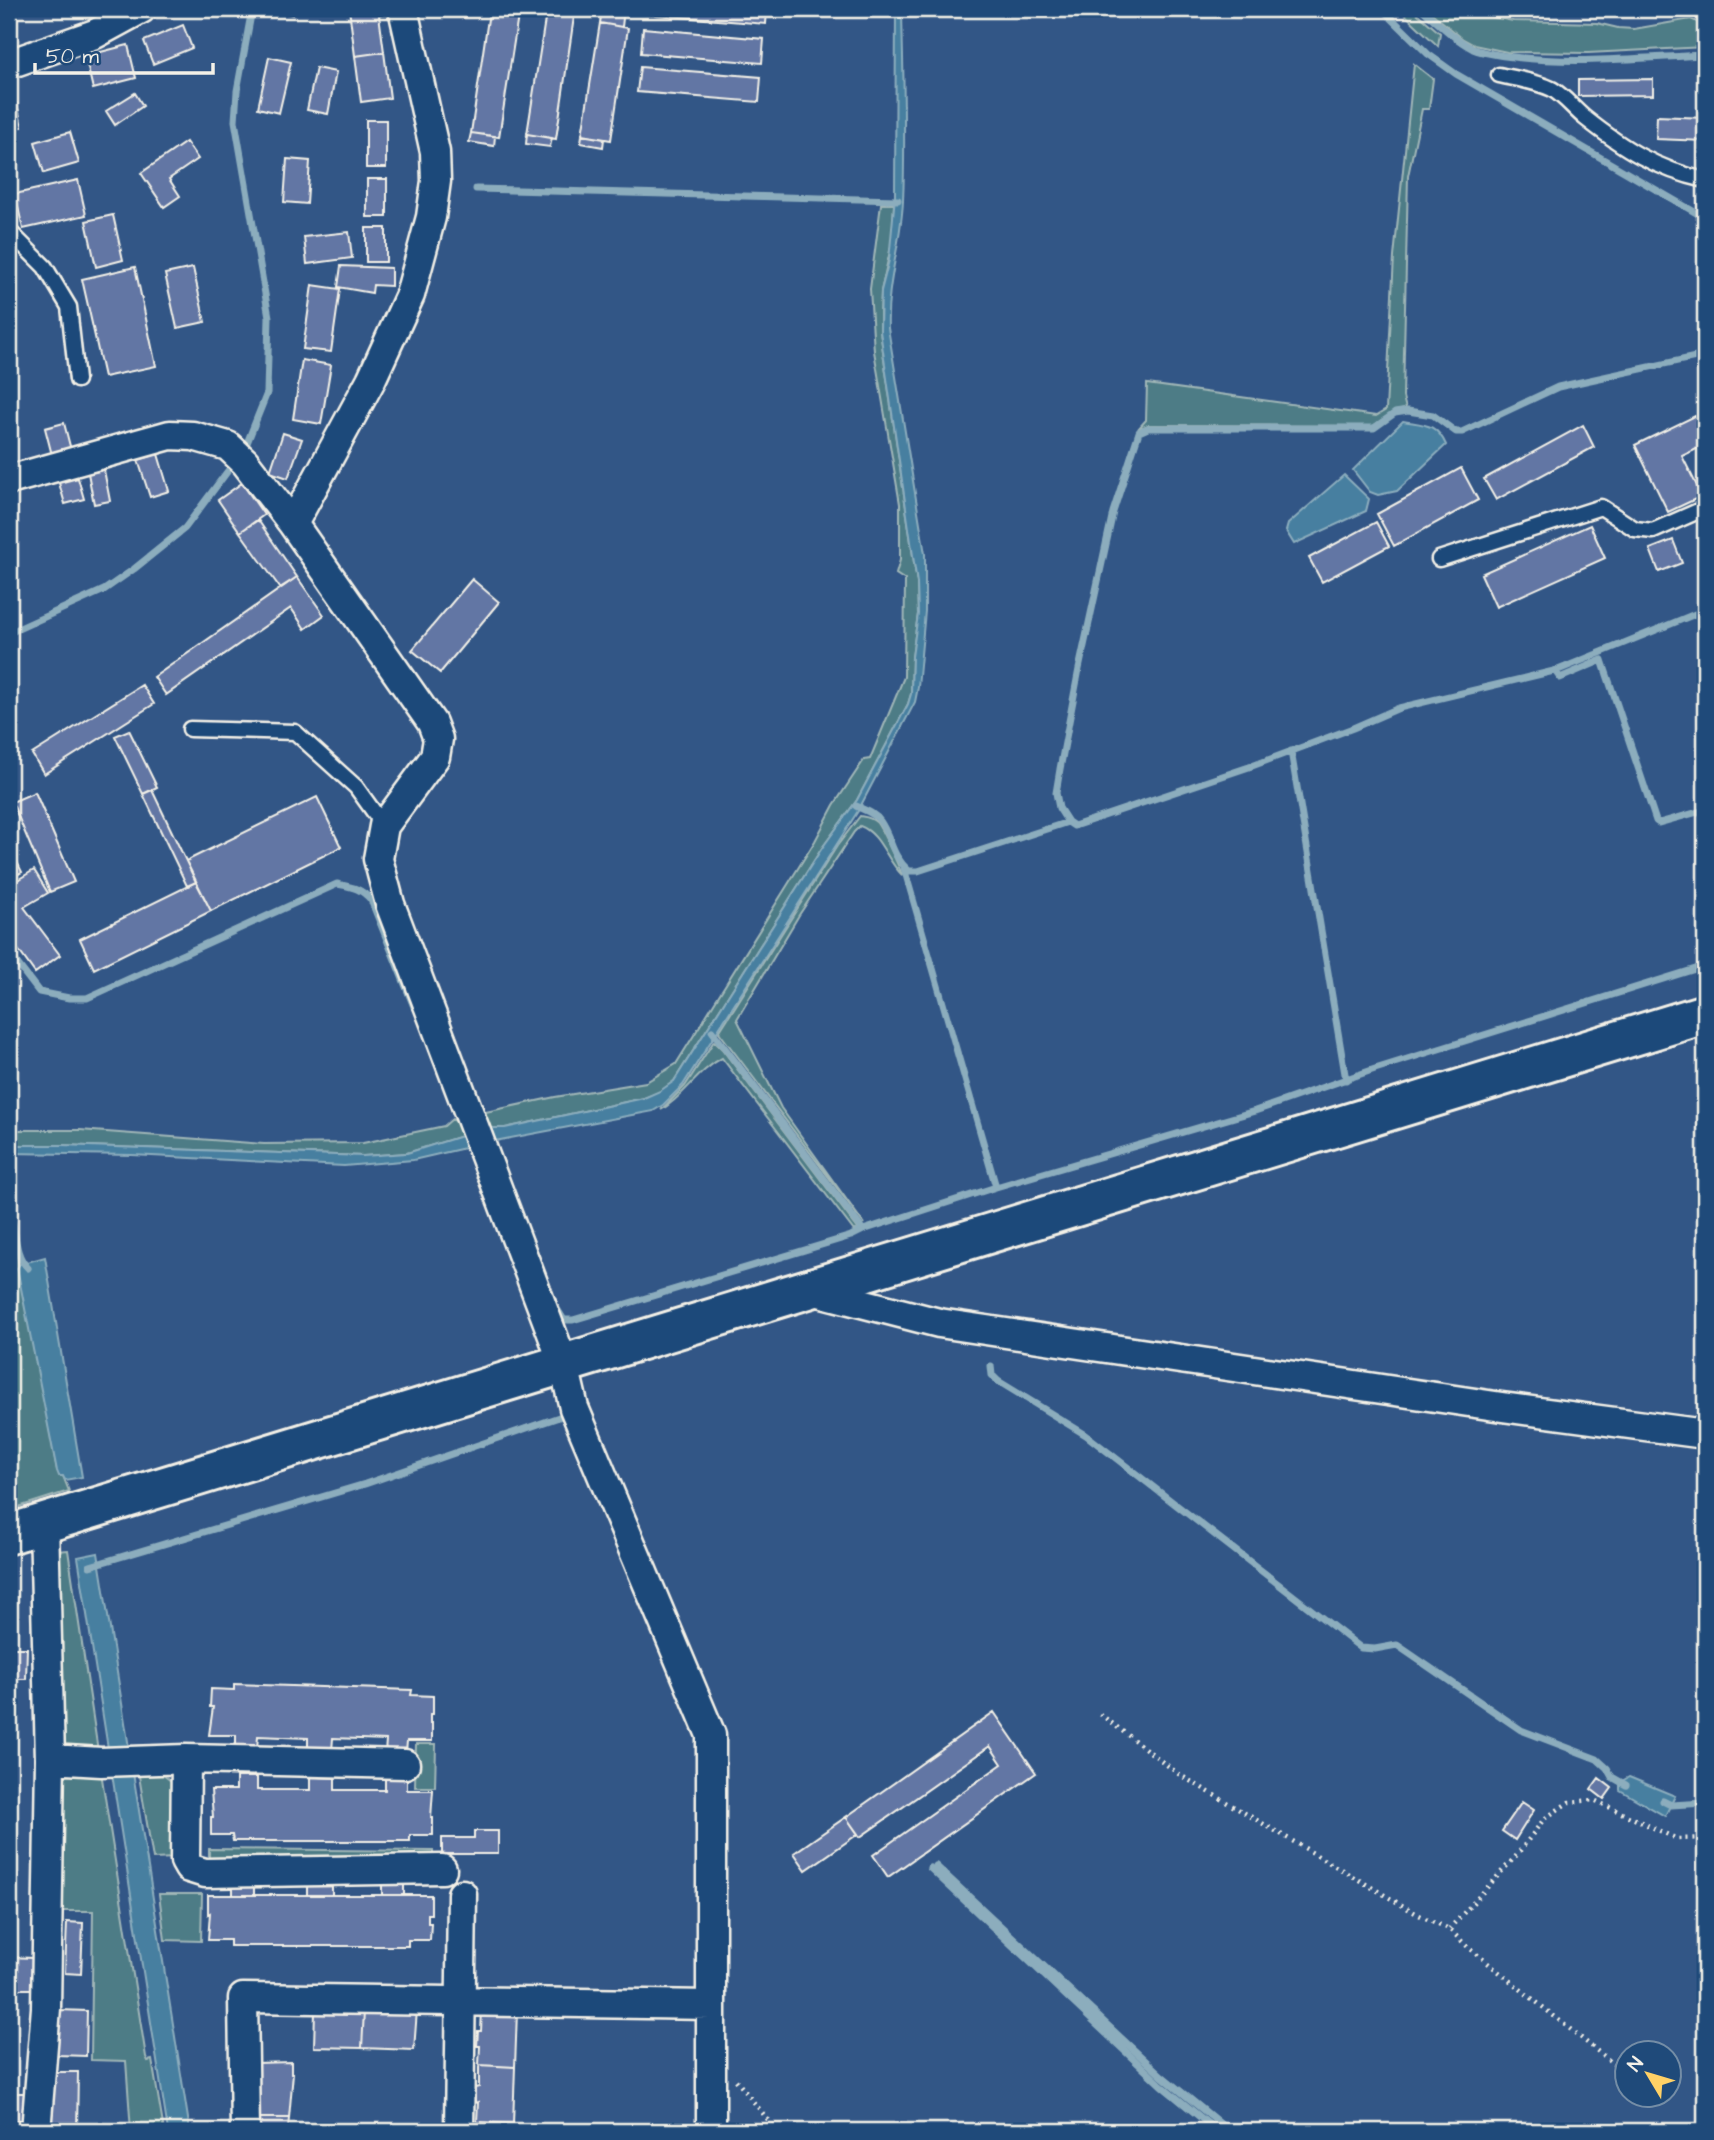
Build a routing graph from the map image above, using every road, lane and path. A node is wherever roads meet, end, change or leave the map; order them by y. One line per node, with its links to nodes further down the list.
1 (141, 9): 3 (street)
2 (403, 9): 10 (street)
3 (9, 64)
4 (1499, 75): 5 (lane)
5 (1705, 180)
6 (9, 231): 7 (lane)
7 (77, 380)
8 (9, 480): 10 (street)
9 (1705, 508): 11 (lane)
10 (293, 524): 13 (street)
11 (1439, 559)
12 (190, 729): 13 (lane)
13 (384, 826): 16 (street)
14 (1705, 1014): 15 (main road)
15 (811, 1290): 16 (main road); 17 (street)
16 (565, 1365): 18 (main road); 28 (street)
17 (1705, 1434)
18 (26, 1528): 20 (street)
19 (1100, 1714): 26 (path)
20 (50, 1759): 21 (street); 31 (street)
21 (186, 1759): 22 (street); 24 (street)
22 (405, 1764)
23 (1705, 1838): 26 (path)
24 (442, 1869)
25 (462, 1894): 27 (street)
26 (1449, 1929): 29 (path)
27 (461, 2001): 28 (street); 32 (street); 33 (street)
28 (711, 2005): 34 (street)
29 (1612, 2063)
30 (736, 2079): 35 (path)
31 (36, 2131)
32 (245, 2131)
33 (459, 2131)
34 (710, 2131)
35 (777, 2131)

